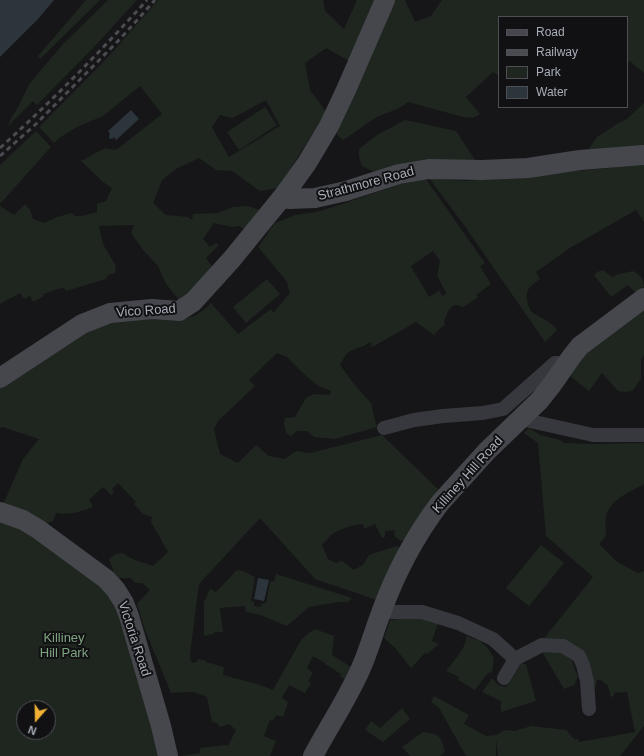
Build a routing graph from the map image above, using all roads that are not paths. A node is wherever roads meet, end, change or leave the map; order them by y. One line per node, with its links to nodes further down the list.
1 (385, 0): 3 (main road)
2 (644, 155): 3 (main road, Strathmore Road)
3 (284, 195): 6 (main road, Vico Road)
4 (644, 298): 5 (main road, Killiney Hill Road)
5 (567, 363): 7 (main road, Killiney Hill Road); 8 (street)
6 (0, 378)
7 (523, 417): 9 (street); 11 (main road, Killiney Hill Road)
8 (384, 428)
9 (644, 435)
10 (0, 512): 15 (main road, Victoria Road)
11 (381, 612): 12 (street); 16 (main road, Killiney Hill Road)
12 (516, 659): 13 (street); 14 (street)
13 (504, 678)
14 (588, 709)
15 (168, 756)
16 (313, 756)

